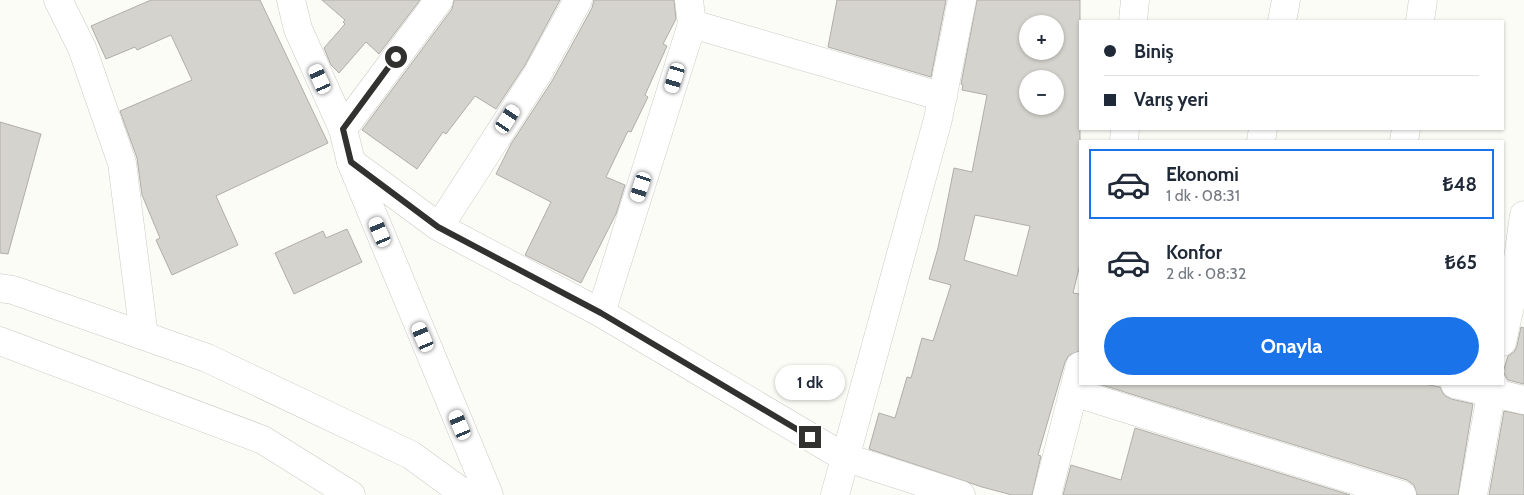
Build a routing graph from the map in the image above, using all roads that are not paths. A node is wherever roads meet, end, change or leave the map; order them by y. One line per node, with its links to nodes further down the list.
1 (58, 0): 21 (street)
2 (291, 0): 14 (street)
3 (439, 0): 14 (street)
4 (578, 0): 17 (street)
5 (962, 0): 13 (street)
6 (1135, 0): 10 (street)
7 (1286, 0): 11 (street)
8 (1423, 0): 12 (street)
9 (691, 12): 13 (street); 20 (street)
10 (1133, 20)
11 (1282, 20)
12 (1420, 20)
13 (943, 96): 29 (street)
14 (343, 129): 15 (street)
15 (351, 162): 17 (street); 32 (street)
16 (1524, 215): 19 (street)
17 (438, 227): 20 (street)
18 (0, 288): 21 (street)
19 (1519, 289): 22 (street)
20 (601, 313): 29 (street)
21 (144, 336): 31 (street)
22 (1504, 336)
23 (0, 341): 30 (street)
24 (1079, 370): 27 (street)
25 (1464, 385): 26 (street)
26 (1492, 388): 28 (street); 37 (street)
27 (1073, 392): 35 (street); 36 (street)
28 (1524, 400)
29 (844, 457): 33 (street); 34 (street)
30 (351, 495)
31 (466, 495)
32 (489, 495)
33 (834, 495)
34 (962, 495)
35 (1047, 495)
36 (1402, 495)
37 (1473, 495)

